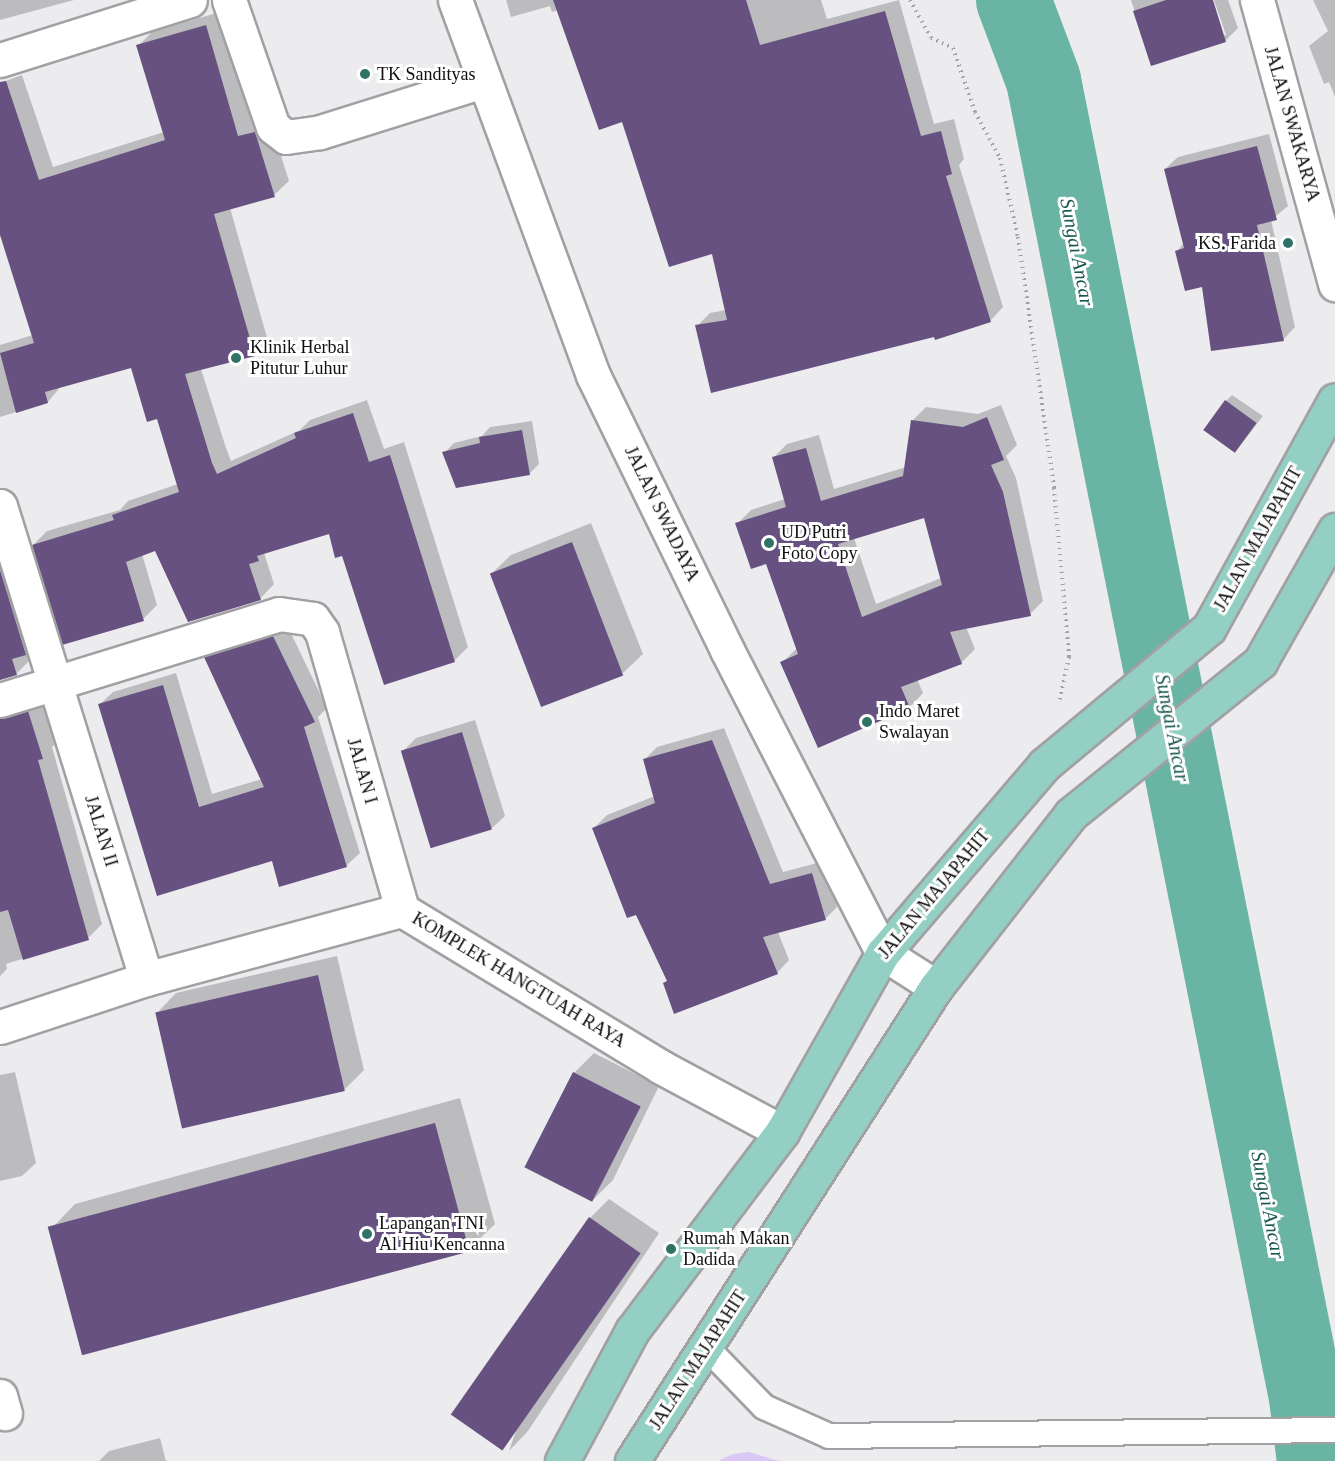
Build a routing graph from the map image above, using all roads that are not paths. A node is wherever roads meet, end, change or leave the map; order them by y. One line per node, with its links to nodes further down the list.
1 (190, 0): 5 (street)
2 (229, 0): 6 (street)
3 (455, 0): 6 (street, JALAN SWADAYA)
4 (1257, 0): 7 (street, JALAN SWAKARYA)
5 (0, 60)
6 (483, 81): 14 (street, JALAN SWADAYA)
7 (1335, 284)
8 (1335, 400): 14 (main road, JALAN MAJAPAHIT)
9 (0, 506): 11 (street, JALAN II)
10 (1335, 530): 16 (main road, JALAN MAJAPAHIT)
11 (57, 684): 12 (street); 13 (street, JALAN I); 15 (street, JALAN II)
12 (0, 700)
13 (402, 909): 15 (street, KOMPLEK HANGTUAH RAYA); 18 (street, KOMPLEK HANGTUAH RAYA)
14 (882, 953): 16 (street); 18 (main road, JALAN MAJAPAHIT)
15 (146, 979): 17 (street, KOMPLEK HANGTUAH RAYA)
16 (936, 987): 19 (main road, JALAN MAJAPAHIT)
17 (0, 1028)
18 (782, 1132): 21 (main road, JALAN MAJAPAHIT)
19 (706, 1347): 20 (lane); 22 (main road, JALAN MAJAPAHIT)
20 (1335, 1430)
21 (562, 1461)
22 (632, 1461)

